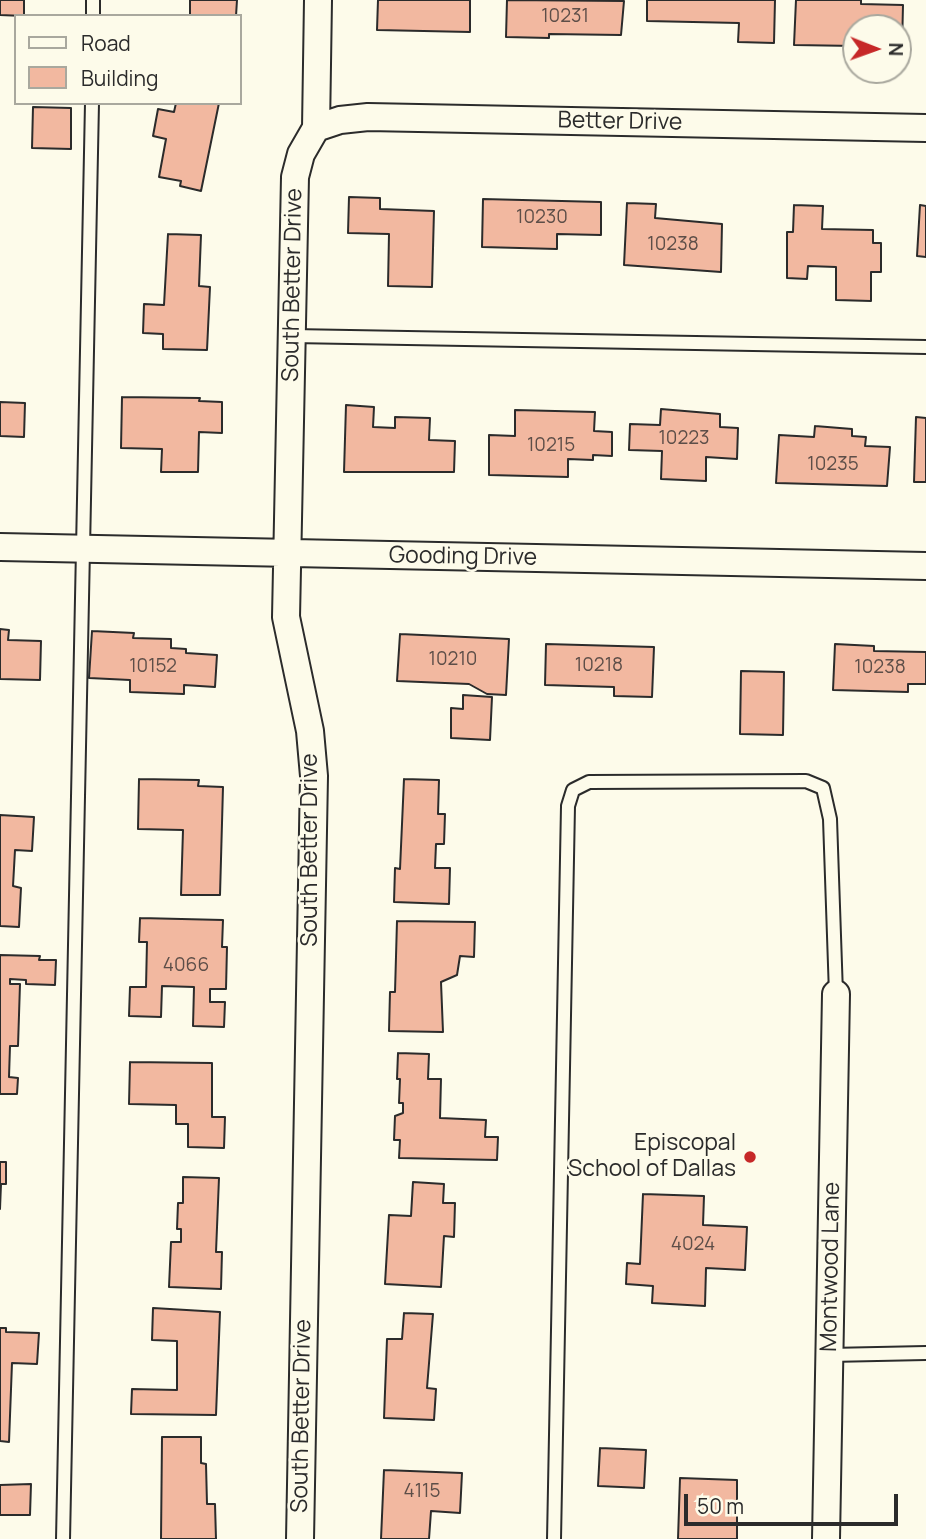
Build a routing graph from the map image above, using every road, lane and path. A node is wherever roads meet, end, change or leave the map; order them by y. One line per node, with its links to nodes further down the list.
1 (318, 0): 3 (street, South Better Drive)
2 (92, 105): 8 (lane)
3 (316, 128): 4 (street, Better Drive); 5 (street, South Better Drive)
4 (926, 128)
5 (292, 336): 6 (lane); 9 (street, South Better Drive)
6 (926, 346)
7 (0, 547): 8 (street, Gooding Drive)
8 (85, 551): 9 (street, Gooding Drive); 14 (lane)
9 (287, 554): 10 (street, Gooding Drive); 15 (street, South Better Drive)
10 (926, 566)
11 (836, 994): 13 (street, Montwood Lane); 16 (lane)
12 (926, 1353): 13 (lane)
13 (829, 1355): 17 (street, Montwood Lane)
14 (63, 1539)
15 (300, 1539)
16 (554, 1539)
17 (826, 1539)

